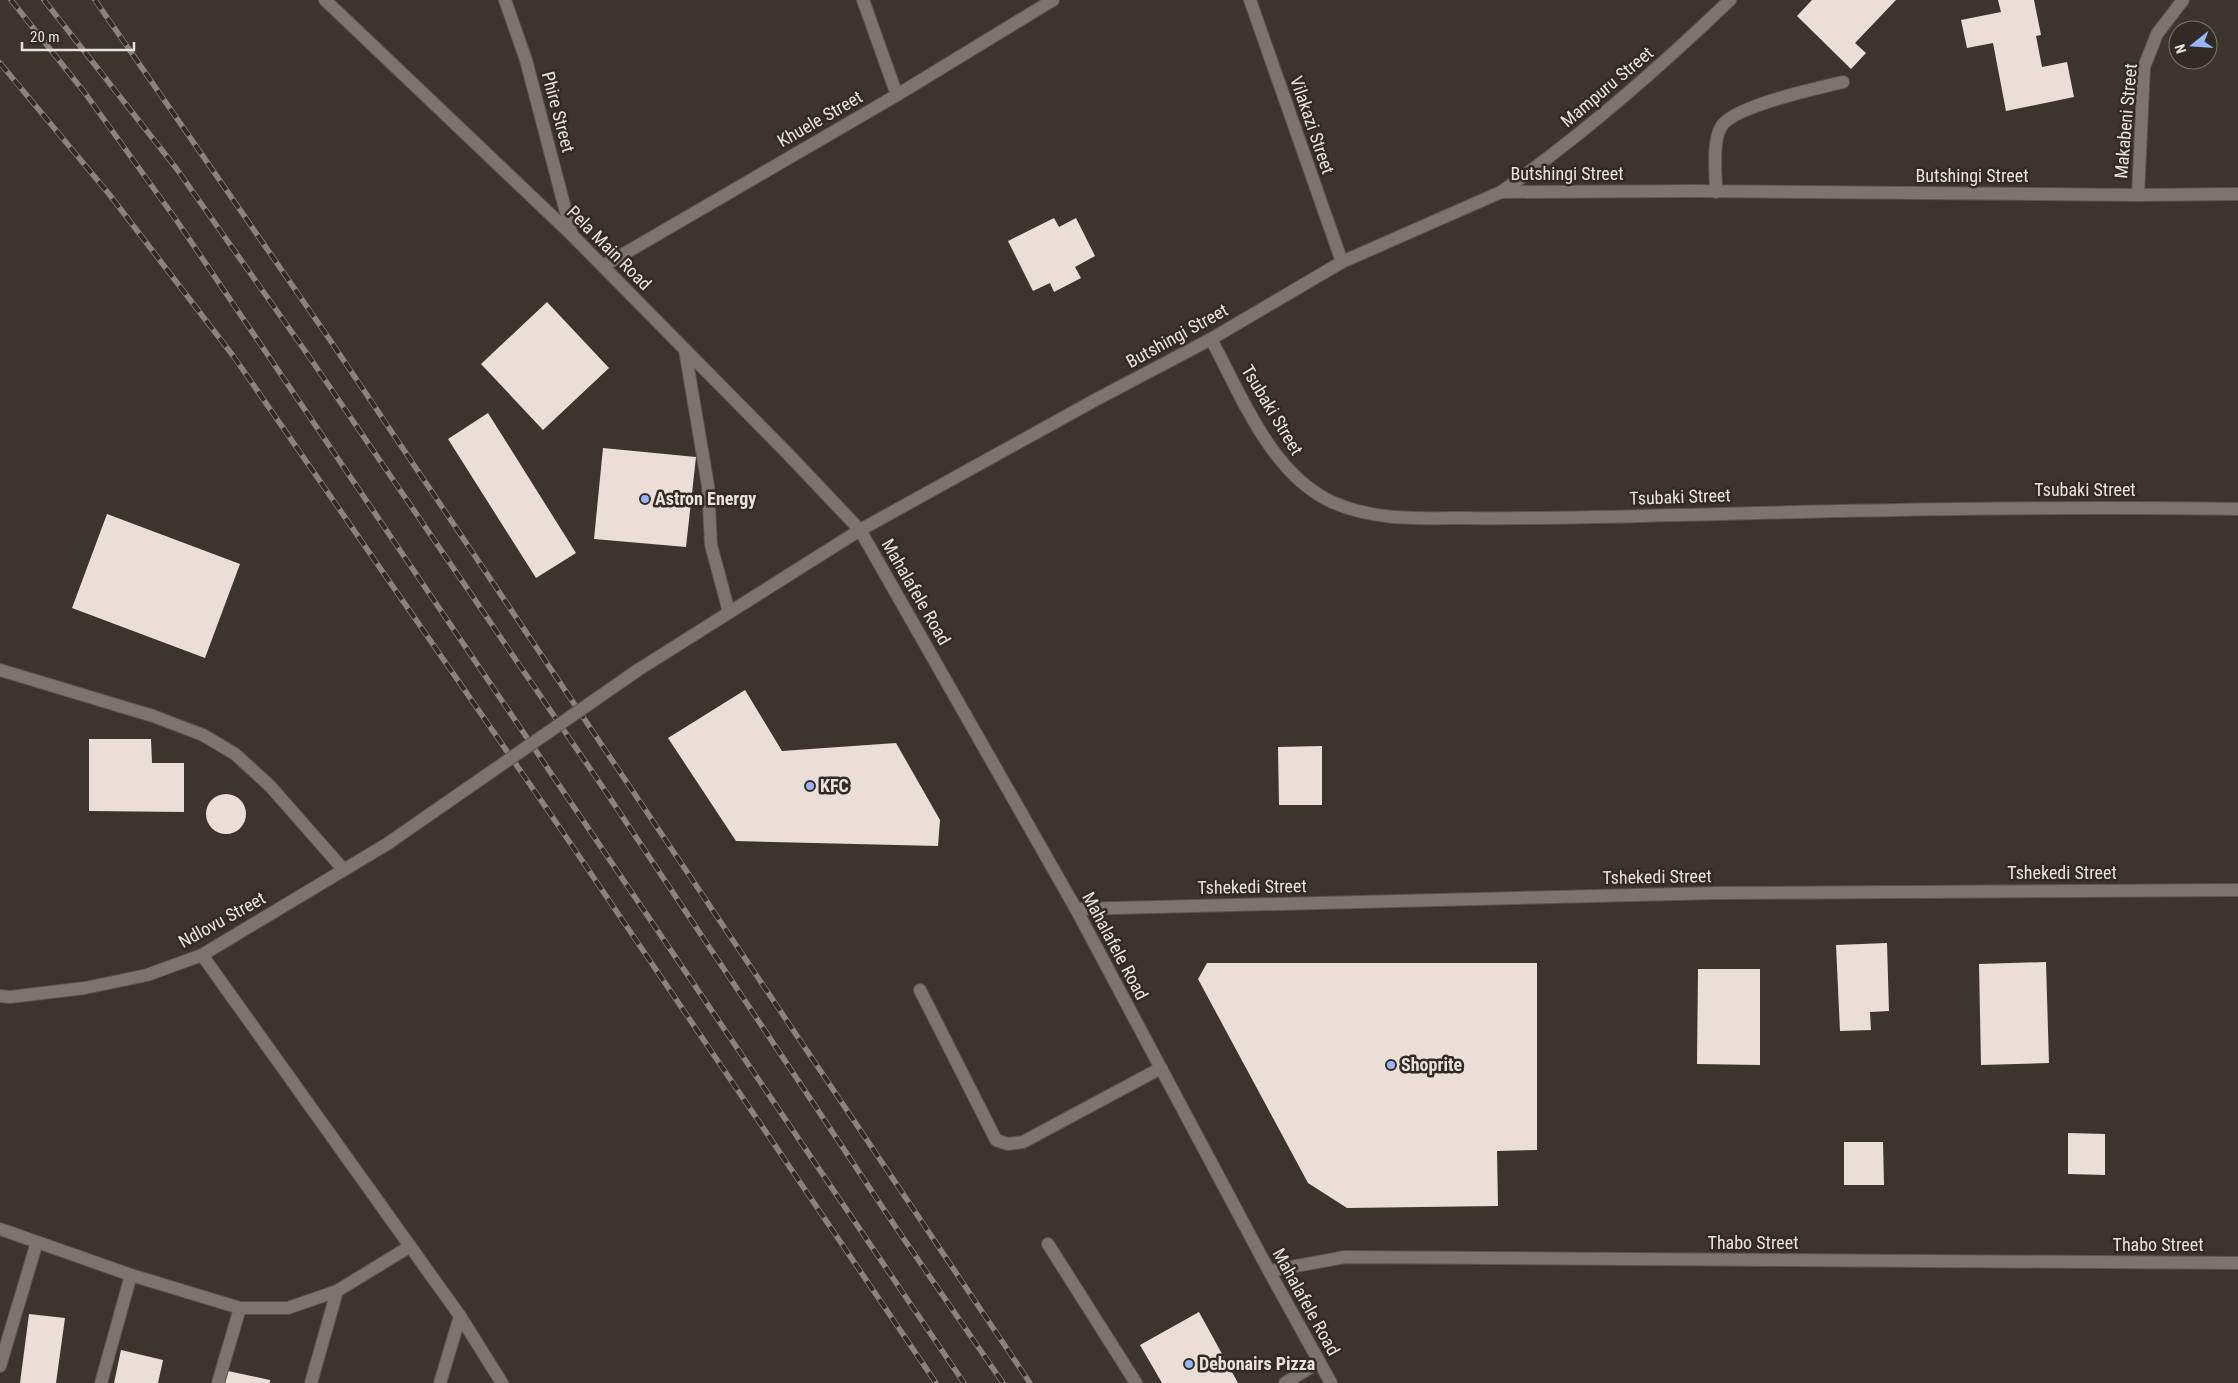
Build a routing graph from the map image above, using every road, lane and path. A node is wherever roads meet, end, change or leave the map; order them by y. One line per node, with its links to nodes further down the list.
1 (325, 0): 14 (street, Pela Main Road)
2 (505, 0): 14 (street, Phire Street)
3 (863, 0): 9 (street)
4 (1053, 0): 9 (street, Khuele Street)
5 (1250, 0): 15 (street, Vilakazi Street)
6 (1730, 0): 10 (street, Mampuru Street)
7 (2183, 0): 13 (street, Makabeni Street)
8 (1843, 82): 11 (street)
9 (897, 95): 16 (street, Khuele Street)
10 (1501, 192): 11 (street, Butshingi Street); 15 (street, Butshingi Street)
11 (1716, 192): 13 (street, Butshingi Street)
12 (2238, 194): 13 (street, Butshingi Street)
13 (2138, 195)
14 (572, 235): 16 (street, Pela Main Road)
15 (1342, 262): 17 (street, Butshingi Street)
16 (603, 266): 18 (street, Pela Main Road)
17 (1211, 339): 19 (street, Tsubaki Street); 20 (street, Butshingi Street)
18 (686, 350): 20 (street, Pela Main Road); 21 (street)
19 (2238, 509)
20 (860, 530): 21 (street, Butshingi Street); 26 (street, Mahalafele Road)
21 (728, 612): 23 (street, Butshingi Street)
22 (0, 670): 24 (street)
23 (638, 670): 24 (street, Ndlovu Street, bridge)
24 (344, 868): 27 (street, Ndlovu Street)
25 (2238, 890): 26 (street, Tshekedi Street)
26 (1076, 909): 30 (street, Mahalafele Road)
27 (202, 955): 29 (street, Ndlovu Street); 34 (street)
28 (920, 990): 30 (street)
29 (0, 996)
30 (1161, 1068): 36 (street, Mahalafele Road)
31 (0, 1229): 32 (street)
32 (37, 1242): 37 (street); 42 (street)
33 (1048, 1244): 48 (street)
34 (409, 1246): 38 (street); 40 (street)
35 (2238, 1263): 36 (street, Thabo Street)
36 (1269, 1271): 41 (street, Mahalafele Road)
37 (131, 1275): 39 (street); 43 (street)
38 (337, 1291): 39 (street); 45 (street)
39 (240, 1308): 44 (street)
40 (460, 1316): 46 (street); 47 (street)
41 (1319, 1362): 49 (street); 50 (street, Mahalafele Road)
42 (0, 1366)
43 (101, 1383)
44 (218, 1383)
45 (310, 1383)
46 (440, 1383)
47 (502, 1383)
48 (1136, 1383)
49 (1284, 1383)
50 (1331, 1383)

